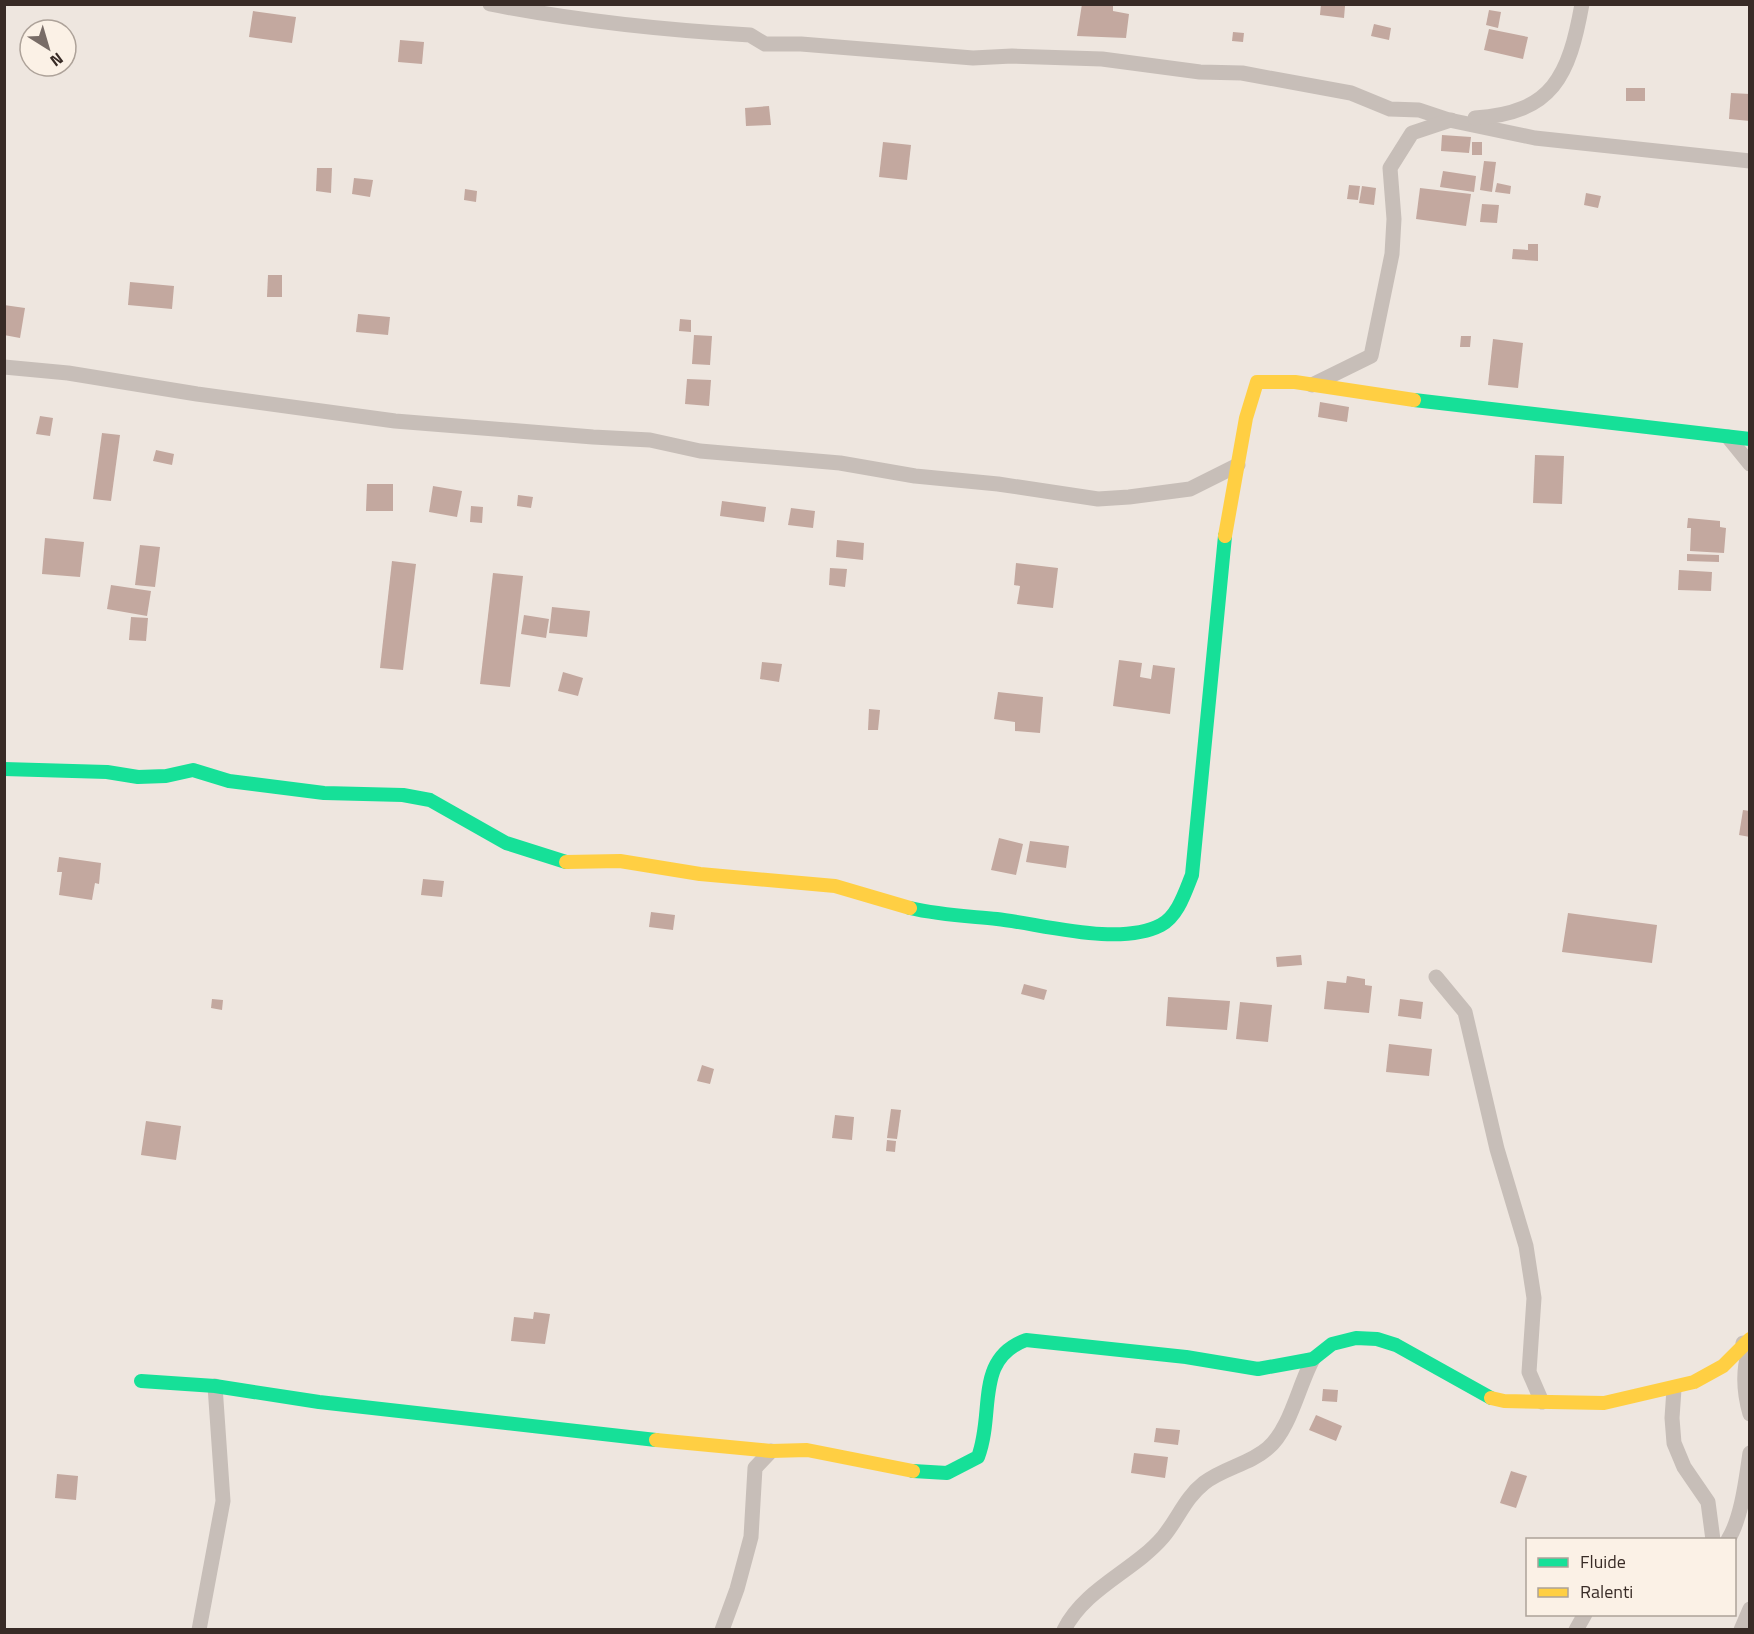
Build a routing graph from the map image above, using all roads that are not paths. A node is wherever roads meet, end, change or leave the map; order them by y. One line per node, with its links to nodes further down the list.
1 (490, 4): 3 (street)
2 (1582, 4): 3 (street)
3 (1449, 120): 4 (street); 6 (street)
4 (1749, 161)
5 (4, 367): 10 (street)
6 (1312, 385): 7 (street); 10 (street)
7 (1728, 437): 8 (street); 9 (street)
8 (1749, 439)
9 (1749, 464)
10 (1238, 465): 11 (street)
11 (4, 769)
12 (1436, 977): 18 (street)
13 (1748, 1346): 17 (street); 19 (street)
14 (1313, 1359): 18 (street); 20 (street); 28 (street)
15 (141, 1380): 16 (street)
16 (216, 1386): 20 (street); 26 (street)
17 (1674, 1389): 18 (street); 22 (street)
18 (1542, 1402)
19 (1749, 1414)
20 (771, 1451): 27 (street)
21 (1749, 1453): 23 (street)
22 (1713, 1538)
23 (1729, 1538)
24 (1749, 1609): 30 (street)
25 (1584, 1616): 29 (street)
26 (198, 1629)
27 (722, 1629)
28 (1064, 1629)
29 (1576, 1629)
30 (1741, 1629)

